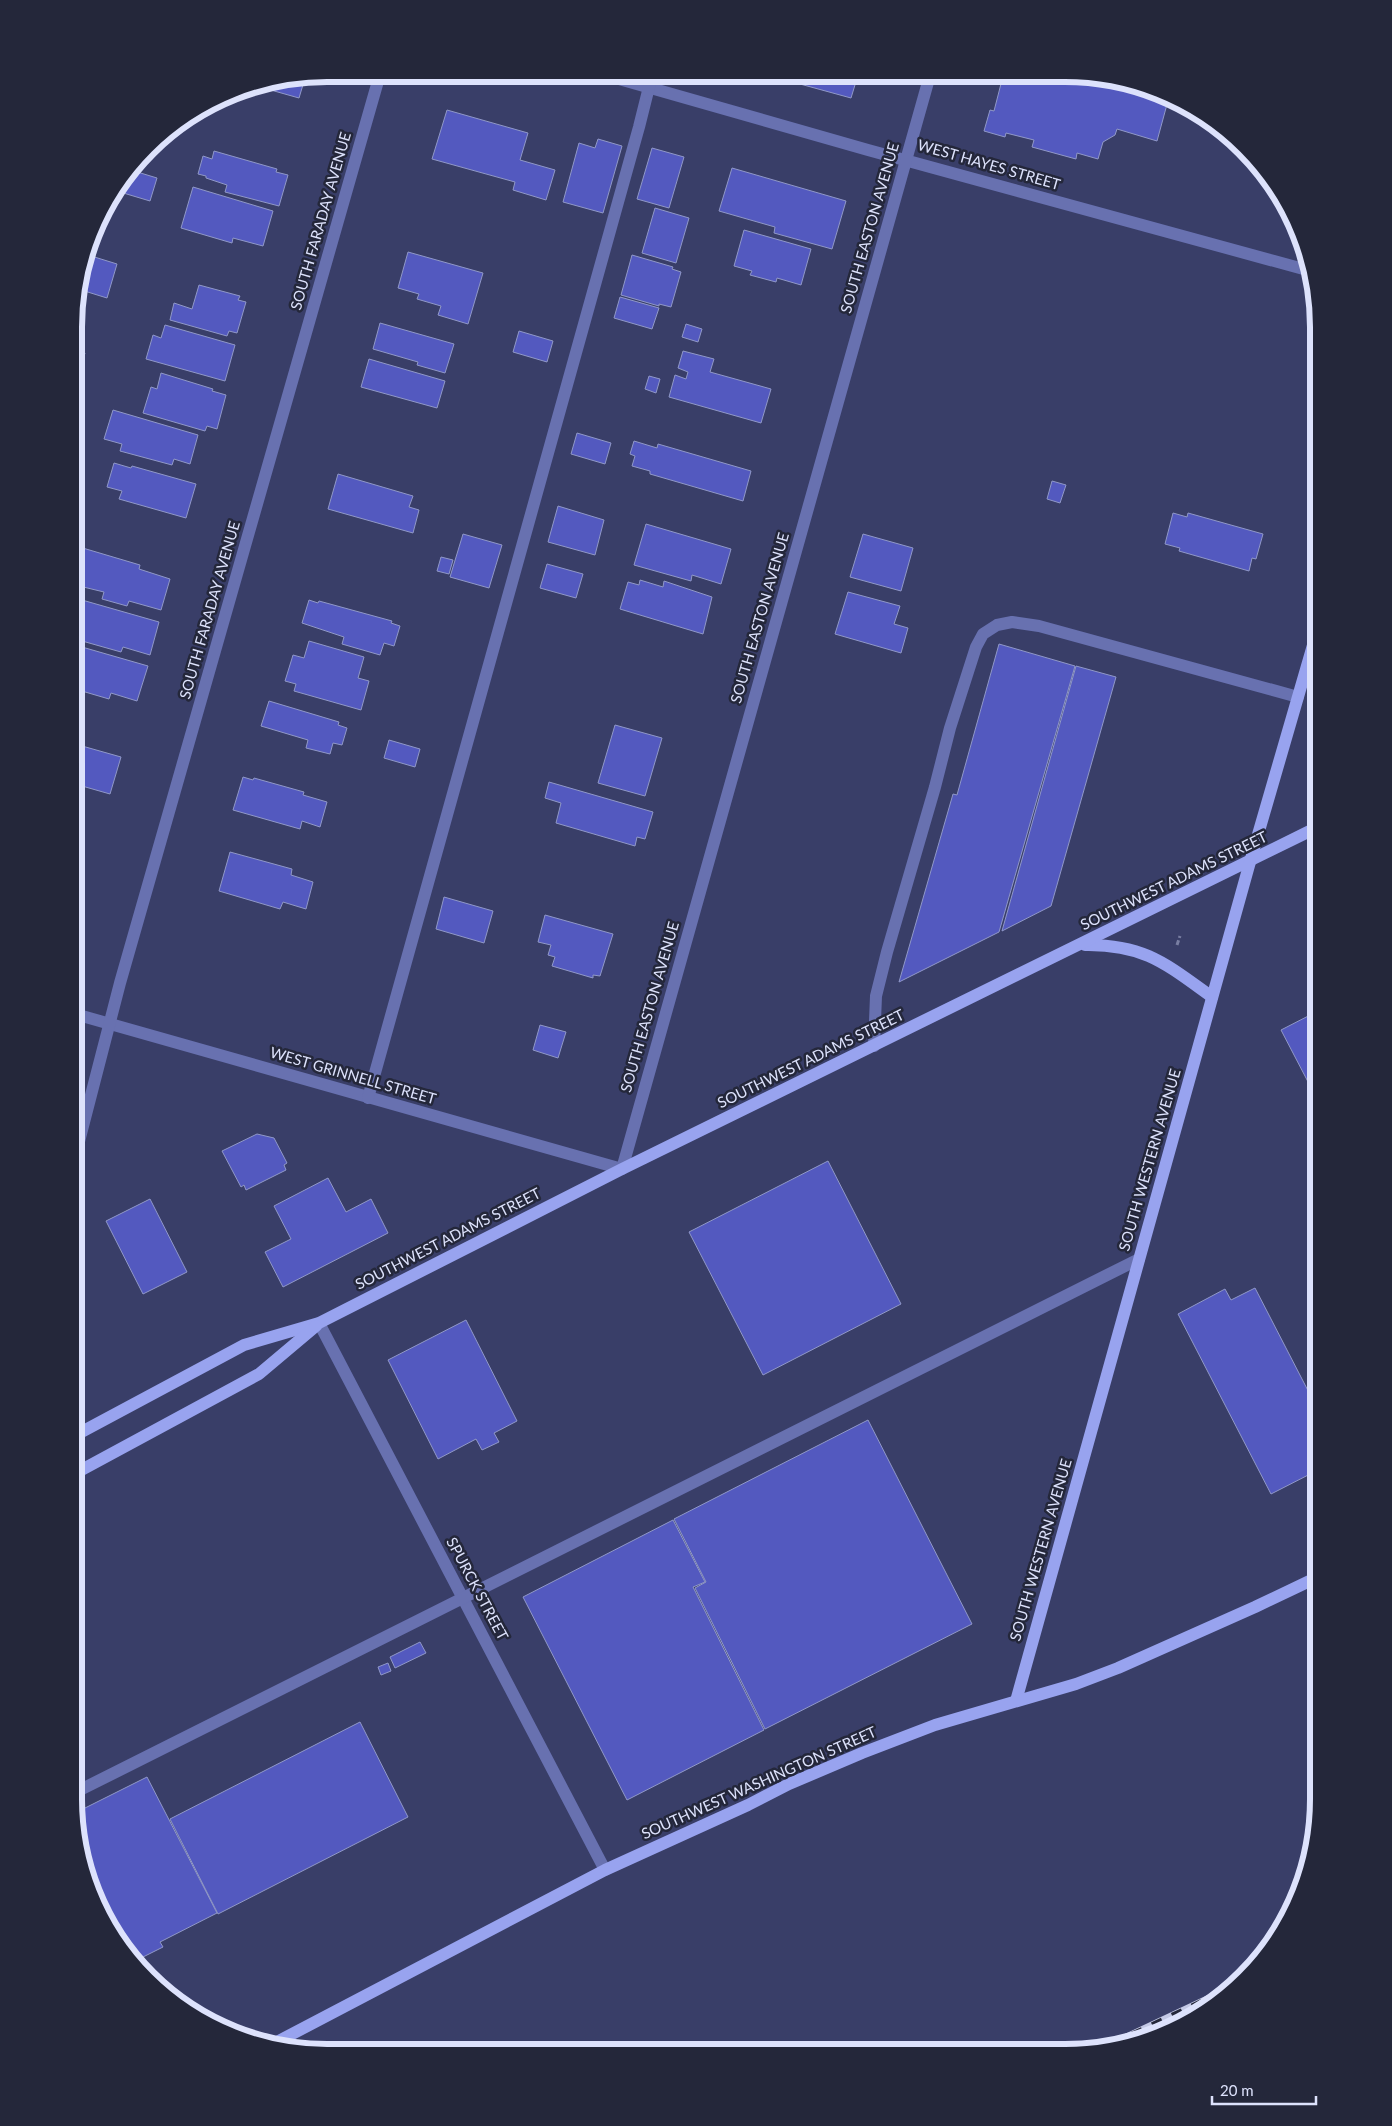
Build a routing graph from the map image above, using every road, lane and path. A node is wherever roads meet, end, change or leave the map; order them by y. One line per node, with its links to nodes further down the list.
1 (378, 82): 14 (street, SOUTH FARADAY AVENUE)
2 (650, 82): 16 (street)
3 (653, 82): 5 (street, WEST HAYES STREET)
4 (928, 82): 5 (street, SOUTH EASTON AVENUE)
5 (907, 159): 6 (street, WEST HAYES STREET); 18 (street, SOUTH EASTON AVENUE)
6 (1302, 269)
7 (1310, 656): 8 (main road, SOUTH WESTERN AVENUE)
8 (1298, 697): 10 (main road, SOUTH WESTERN AVENUE); 15 (street)
9 (1310, 831): 10 (main road, SOUTHWEST ADAMS STREET)
10 (1250, 862): 11 (main road, SOUTHWEST ADAMS STREET); 12 (main road, SOUTH WESTERN AVENUE)
11 (1080, 946): 12 (main road); 15 (main road, SOUTHWEST ADAMS STREET)
12 (1212, 997): 19 (main road, SOUTH WESTERN AVENUE)
13 (82, 1016): 14 (street, WEST GRINNELL STREET)
14 (108, 1025): 16 (street, WEST GRINNELL STREET); 17 (street, SOUTH FARADAY AVENUE)
15 (874, 1046): 18 (main road, SOUTHWEST ADAMS STREET)
16 (368, 1098): 18 (street, WEST GRINNELL STREET)
17 (82, 1129)
18 (622, 1169): 20 (main road, SOUTHWEST ADAMS STREET)
19 (1139, 1259): 24 (street); 25 (main road, SOUTH WESTERN AVENUE)
20 (319, 1323): 21 (main road, SOUTHWEST ADAMS STREET); 22 (main road, SOUTHWEST ADAMS STREET); 24 (street, SPURCK STREET)
21 (82, 1432)
22 (82, 1470)
23 (1310, 1581): 25 (main road, SOUTHWEST WASHINGTON STREET)
24 (463, 1598): 26 (street); 27 (street, SPURCK STREET)
25 (1016, 1701): 27 (main road, SOUTHWEST WASHINGTON STREET)
26 (82, 1789)
27 (605, 1870): 28 (main road, SOUTHWEST WASHINGTON STREET)
28 (286, 2038): 29 (main road, SOUTHWEST WASHINGTON STREET); 30 (main road, SOUTHWEST WASHINGTON STREET)
29 (282, 2039)
30 (283, 2039)

